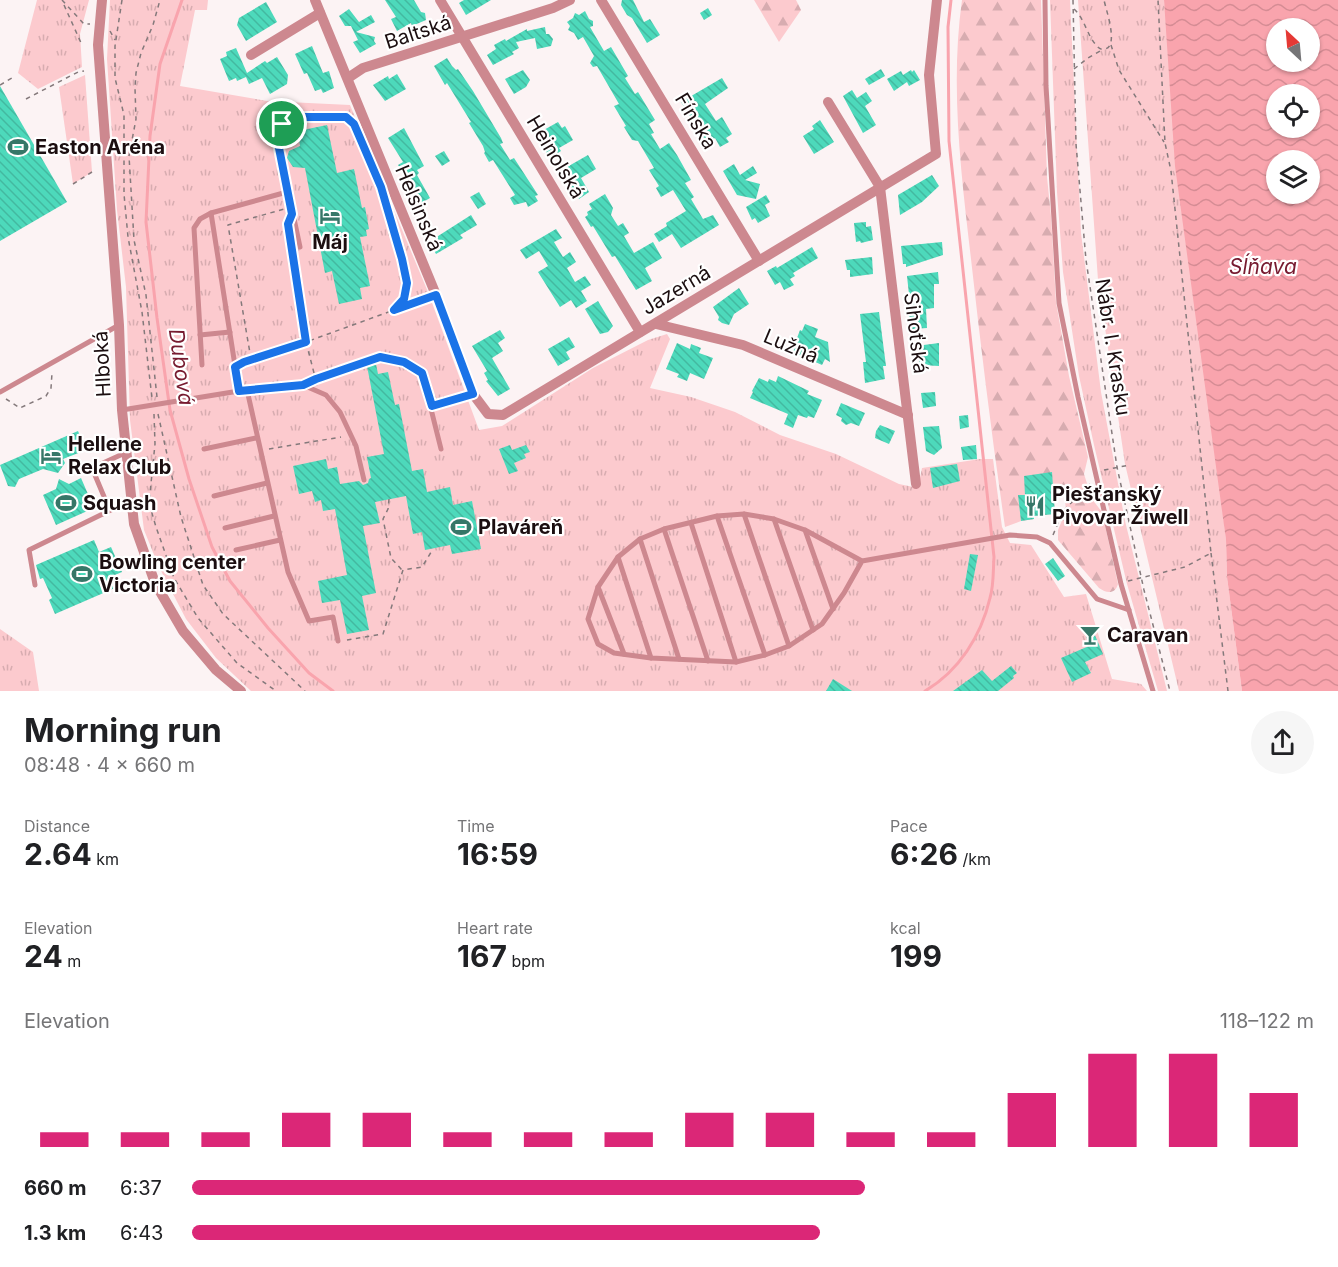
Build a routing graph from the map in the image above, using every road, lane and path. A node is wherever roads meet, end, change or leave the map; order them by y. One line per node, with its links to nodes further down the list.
1 (102, 0): 47 (street, Hlboká)
2 (122, 0): 19 (path)
3 (160, 0): 62 (path)
4 (315, 0): 15 (street, Helsinská)
5 (440, 0): 18 (street, Heinolská)
6 (570, 0): 18 (street, Baltská)
7 (601, 0): 43 (street, Fínska)
8 (937, 0): 36 (street, Jazerná)
9 (1044, 0): 77 (lane)
10 (1073, 0): 14 (path, Nábr. I. Krasku)
11 (1104, 0): 21 (path)
12 (1158, 0): 33 (path)
13 (62, 1): 16 (path); 20 (path)
14 (1073, 8): 22 (path); 24 (path, Nábr. I. Krasku)
15 (320, 13): 23 (street); 27 (street, Helsinská)
16 (84, 24)
17 (107, 25): 19 (path)
18 (463, 36): 27 (street, Baltská); 49 (street, Heinolská)
19 (116, 41): 62 (path)
20 (82, 45)
21 (1111, 45): 22 (path); 33 (path)
22 (1104, 50): 24 (path)
23 (250, 55)
24 (1074, 70): 75 (path, Nábr. I. Krasku)
25 (84, 71): 29 (path)
26 (12, 78): 28 (path)
27 (348, 78): 44 (street, Helsinská)
28 (0, 85)
29 (26, 99)
30 (828, 102): 36 (street)
31 (322, 117): 32 (path); 37 (lane)
32 (354, 124)
33 (1165, 143): 98 (path)
34 (92, 172): 35 (path)
35 (73, 184)
36 (880, 188): 43 (street, Jazerná); 67 (street, Sihoťská)
37 (287, 192): 39 (lane); 41 (lane)
38 (384, 197): 45 (path)
39 (211, 213): 48 (lane); 50 (lane)
40 (286, 216): 52 (path)
41 (300, 247)
42 (291, 248): 51 (path)
43 (759, 261): 46 (street, Jazerná)
44 (436, 295): 45 (path); 61 (street, Helsinská)
45 (394, 310): 51 (path)
46 (656, 324): 49 (street, Jazerná); 67 (street, Lužná)
47 (118, 325): 53 (lane); 64 (street, Hlboká)
48 (230, 332): 50 (lane); 55 (lane)
49 (640, 332): 66 (street, Jazerná)
50 (200, 335): 54 (lane)
51 (306, 342): 52 (path); 56 (path)
52 (251, 359): 55 (path)
53 (55, 361): 60 (lane); 60 (path)
54 (202, 365)
55 (235, 367): 59 (lane)
56 (316, 379): 57 (lane); 63 (lane)
57 (303, 385): 58 (lane); 68 (lane)
58 (247, 390): 59 (lane); 69 (lane)
59 (239, 391): 62 (lane)
60 (0, 393)
61 (473, 394): 63 (path); 66 (street, Helsinská)
62 (155, 404): 64 (lane); 118 (path)
63 (432, 406): 70 (lane)
64 (122, 410): 73 (street, Hlboká)
65 (158, 412): 119 (path)
66 (488, 414)
67 (908, 415): 80 (street, Sihoťská)
68 (351, 436): 72 (path); 78 (lane)
69 (256, 438): 71 (lane); 72 (lane)
70 (441, 448)
71 (204, 449)
72 (259, 451): 79 (lane)
73 (127, 452): 82 (lane); 84 (street, Hlboká)
74 (1130, 465): 75 (path)
75 (1118, 467): 76 (path); 102 (path, Nábr. I. Krasku)
76 (1106, 470)
77 (1096, 477): 95 (path); 103 (lane)
78 (364, 480)
79 (267, 483): 81 (lane); 86 (lane)
80 (916, 484)
81 (214, 496)
82 (105, 499)
83 (389, 499): 101 (path)
84 (132, 503): 104 (lane); 117 (street, Hlboká)
85 (744, 514): 87 (lane); 88 (lane); 110 (lane)
86 (274, 516): 90 (lane); 94 (lane)
87 (717, 516): 89 (lane); 112 (lane)
88 (774, 519): 92 (lane); 108 (lane)
89 (691, 523): 91 (lane); 116 (lane)
90 (225, 528)
91 (664, 529): 93 (lane); 115 (lane)
92 (805, 530): 100 (lane); 106 (lane)
93 (639, 539): 99 (lane); 114 (lane)
94 (280, 540): 97 (lane); 109 (lane)
95 (1050, 543): 100 (lane); 107 (lane)
96 (432, 549): 101 (path)
97 (236, 550)
98 (1211, 552): 102 (path); 122 (path)
99 (618, 557): 105 (lane); 113 (lane)
100 (862, 561): 106 (lane)
101 (403, 570): 109 (path)
102 (1142, 577): 103 (path); 121 (path, Nábr. I. Krasku)
103 (1121, 584): 107 (lane)
104 (35, 585)
105 (598, 587): 111 (lane); 111 (lane)
106 (833, 609): 108 (lane)
107 (1129, 610): 120 (lane)
108 (813, 630): 110 (lane)
109 (338, 641)
110 (789, 646): 112 (lane)
111 (624, 654): 113 (lane)
112 (765, 656): 116 (lane)
113 (651, 658): 114 (lane)
114 (679, 659): 115 (lane)
115 (708, 661): 116 (lane)
116 (736, 662)
117 (241, 691)
118 (276, 691)
119 (305, 691)
120 (1153, 691)
121 (1170, 691)
122 (1228, 691)

